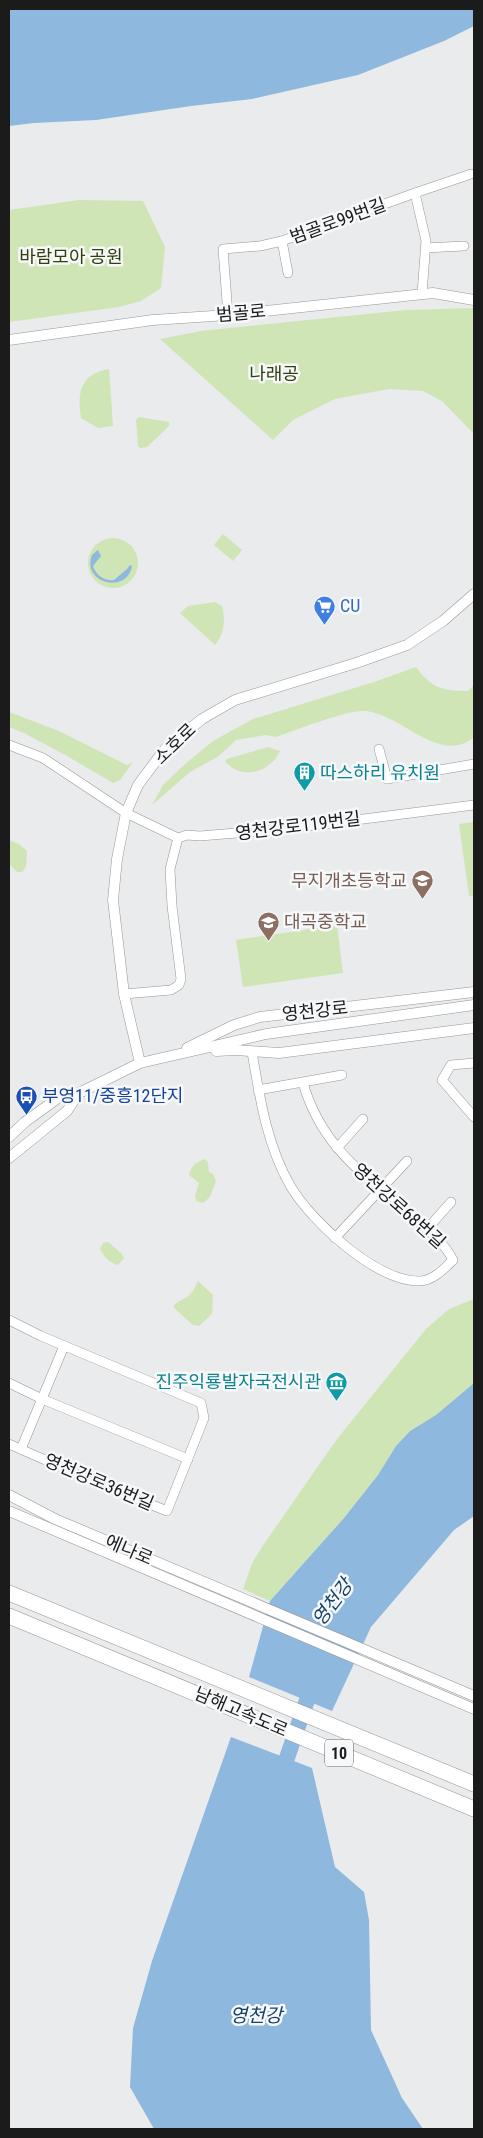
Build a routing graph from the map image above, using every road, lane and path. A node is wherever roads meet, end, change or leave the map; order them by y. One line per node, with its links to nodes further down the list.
1 (471, 174): 2 (street, 범골로99번길)
2 (415, 192): 3 (street, 범골로99번길); 5 (street)
3 (282, 241): 6 (street); 9 (street, 범골로99번길)
4 (464, 246): 5 (street)
5 (425, 248): 7 (street)
6 (288, 273)
7 (422, 294): 8 (street, 범골로); 9 (street, 범골로)
8 (474, 300)
9 (228, 315): 10 (street, 범골로)
10 (9, 340)
11 (474, 594): 16 (street, 소호로)
12 (9, 745): 16 (street)
13 (380, 749): 14 (street)
14 (474, 764)
15 (474, 805): 17 (street, 영천강로119번길)
16 (126, 813): 17 (street); 19 (street, 소호로)
17 (178, 838): 19 (street)
18 (474, 992): 23 (street, 영천강로)
19 (124, 994): 24 (street, 소호로)
20 (474, 1005): 23 (street, 영천강로)
21 (474, 1028): 22 (street, 영천강로)
22 (252, 1052): 23 (street, 영천강로); 28 (street, 영천강로68번길)
23 (163, 1059): 24 (street, 영천강로)
24 (140, 1063): 29 (street, 영천강로)
25 (474, 1063): 30 (street)
26 (342, 1076): 27 (street)
27 (303, 1083): 28 (street); 33 (street, 영천강로68번길)
28 (258, 1090): 39 (street, 영천강로68번길)
29 (80, 1094): 32 (street, 영천강로); 34 (street, 영천강로)
30 (474, 1116)
31 (363, 1119): 33 (street)
32 (9, 1136)
33 (337, 1148): 36 (street, 영천강로68번길)
34 (9, 1158)
35 (407, 1161): 36 (street)
36 (382, 1189): 38 (street, 영천강로68번길); 39 (street)
37 (451, 1202): 38 (street)
38 (427, 1229): 39 (street, 영천강로68번길)
39 (335, 1238)
40 (9, 1320): 41 (street, 영천강로36번길)
41 (64, 1346): 43 (street); 46 (street, 영천강로36번길)
42 (9, 1383): 43 (street)
43 (42, 1399): 45 (street); 46 (street)
44 (9, 1444): 45 (street, 영천강로36번길)
45 (21, 1449): 46 (street, 영천강로36번길)
46 (188, 1460)
47 (9, 1495): 50 (street, 에나로)
48 (9, 1511): 50 (street, 에나로)
49 (9, 1594): 54 (highway, 남해고속도로 / 10)
50 (250, 1607): 52 (street); 53 (street)
51 (9, 1616): 55 (highway, 남해고속도로 / 10)
52 (473, 1695)
53 (471, 1708)
54 (474, 1784)
55 (473, 1809)

